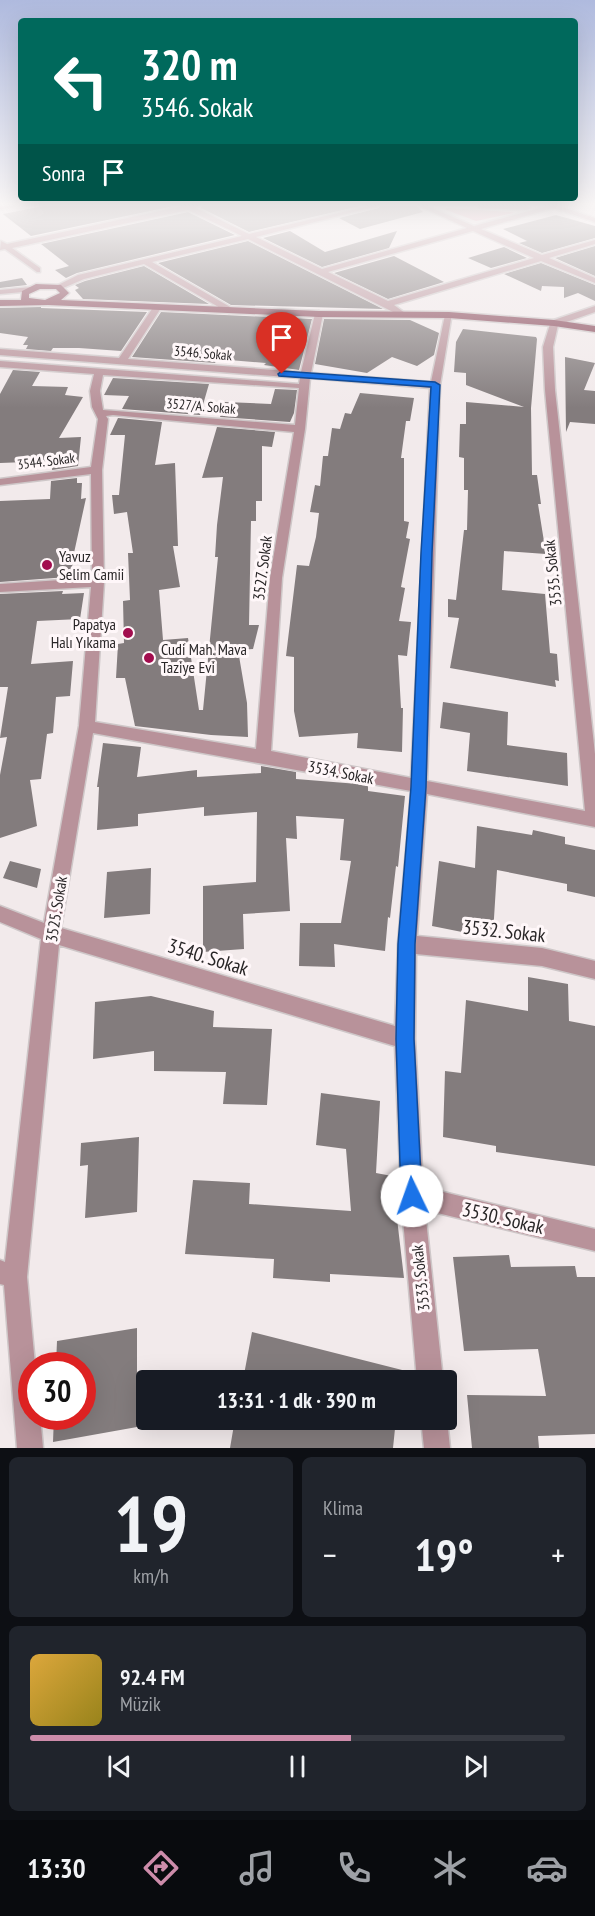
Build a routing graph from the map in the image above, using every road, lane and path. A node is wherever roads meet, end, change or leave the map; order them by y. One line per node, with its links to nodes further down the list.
1 (38, 274): 10 (street)
2 (42, 274): 9 (street)
3 (96, 274): 9 (street)
4 (166, 274): 20 (street)
5 (324, 274): 17 (street)
6 (492, 274): 17 (street)
7 (579, 274): 8 (street)
8 (595, 281)
9 (55, 286): 10 (main road); 11 (main road)
10 (31, 289): 12 (main road); 13 (main road)
11 (65, 293): 14 (main road); 15 (main road)
12 (0, 294)
13 (33, 302): 14 (main road); 16 (main road)
14 (47, 302): 15 (main road)
15 (79, 302): 18 (main road)
16 (0, 303)
17 (387, 304): 21 (street)
18 (157, 308): 20 (main road); 27 (street)
19 (595, 309): 24 (street)
20 (229, 310): 22 (main road)
21 (401, 313): 22 (main road); 23 (main road)
22 (319, 314): 30 (street, 3527. Sokak)
23 (449, 315): 24 (main road); 31 (street, 3533. Sokak)
24 (554, 324): 25 (main road); 41 (street, 3535. Sokak)
25 (595, 329)
26 (0, 352): 27 (street, 3546. Sokak)
27 (123, 360): 30 (street, 3546. Sokak)
28 (0, 364): 29 (street, 3546. Sokak)
29 (99, 372): 30 (street, 3546. Sokak); 32 (street, 3525. Sokak)
30 (305, 381): 31 (street, 3546. Sokak); 33 (street, 3527. Sokak)
31 (435, 385): 40 (street, 3533. Sokak)
32 (100, 413): 33 (street, 3527/A. Sokak); 34 (street, 3525. Sokak)
33 (300, 429): 39 (street, 3527. Sokak)
34 (96, 470): 35 (street, 3544. Sokak); 36 (street, 3525. Sokak)
35 (0, 482)
36 (99, 582): 37 (street); 38 (street, 3525. Sokak)
37 (0, 588)
38 (87, 726): 39 (street, 3534. Sokak); 43 (street, 3525. Sokak)
39 (263, 756): 40 (street, 3534. Sokak)
40 (419, 787): 41 (street, 3534. Sokak); 44 (street, 3533. Sokak)
41 (595, 820)
42 (0, 914): 43 (street, 3540. Sokak)
43 (51, 934): 46 (street, 3540. Sokak); 49 (street, 3525. Sokak)
44 (407, 944): 45 (street, 3532. Sokak); 46 (street, 3533. Sokak)
45 (595, 970)
46 (405, 1039): 47 (street, 3533. Sokak)
47 (412, 1196): 48 (street, 3530. Sokak); 50 (street, 3533. Sokak)
48 (595, 1240)
49 (7, 1274): 52 (street, 3525. Sokak)
50 (429, 1370)
51 (435, 1430): 53 (street)
52 (30, 1448)
53 (436, 1448)

